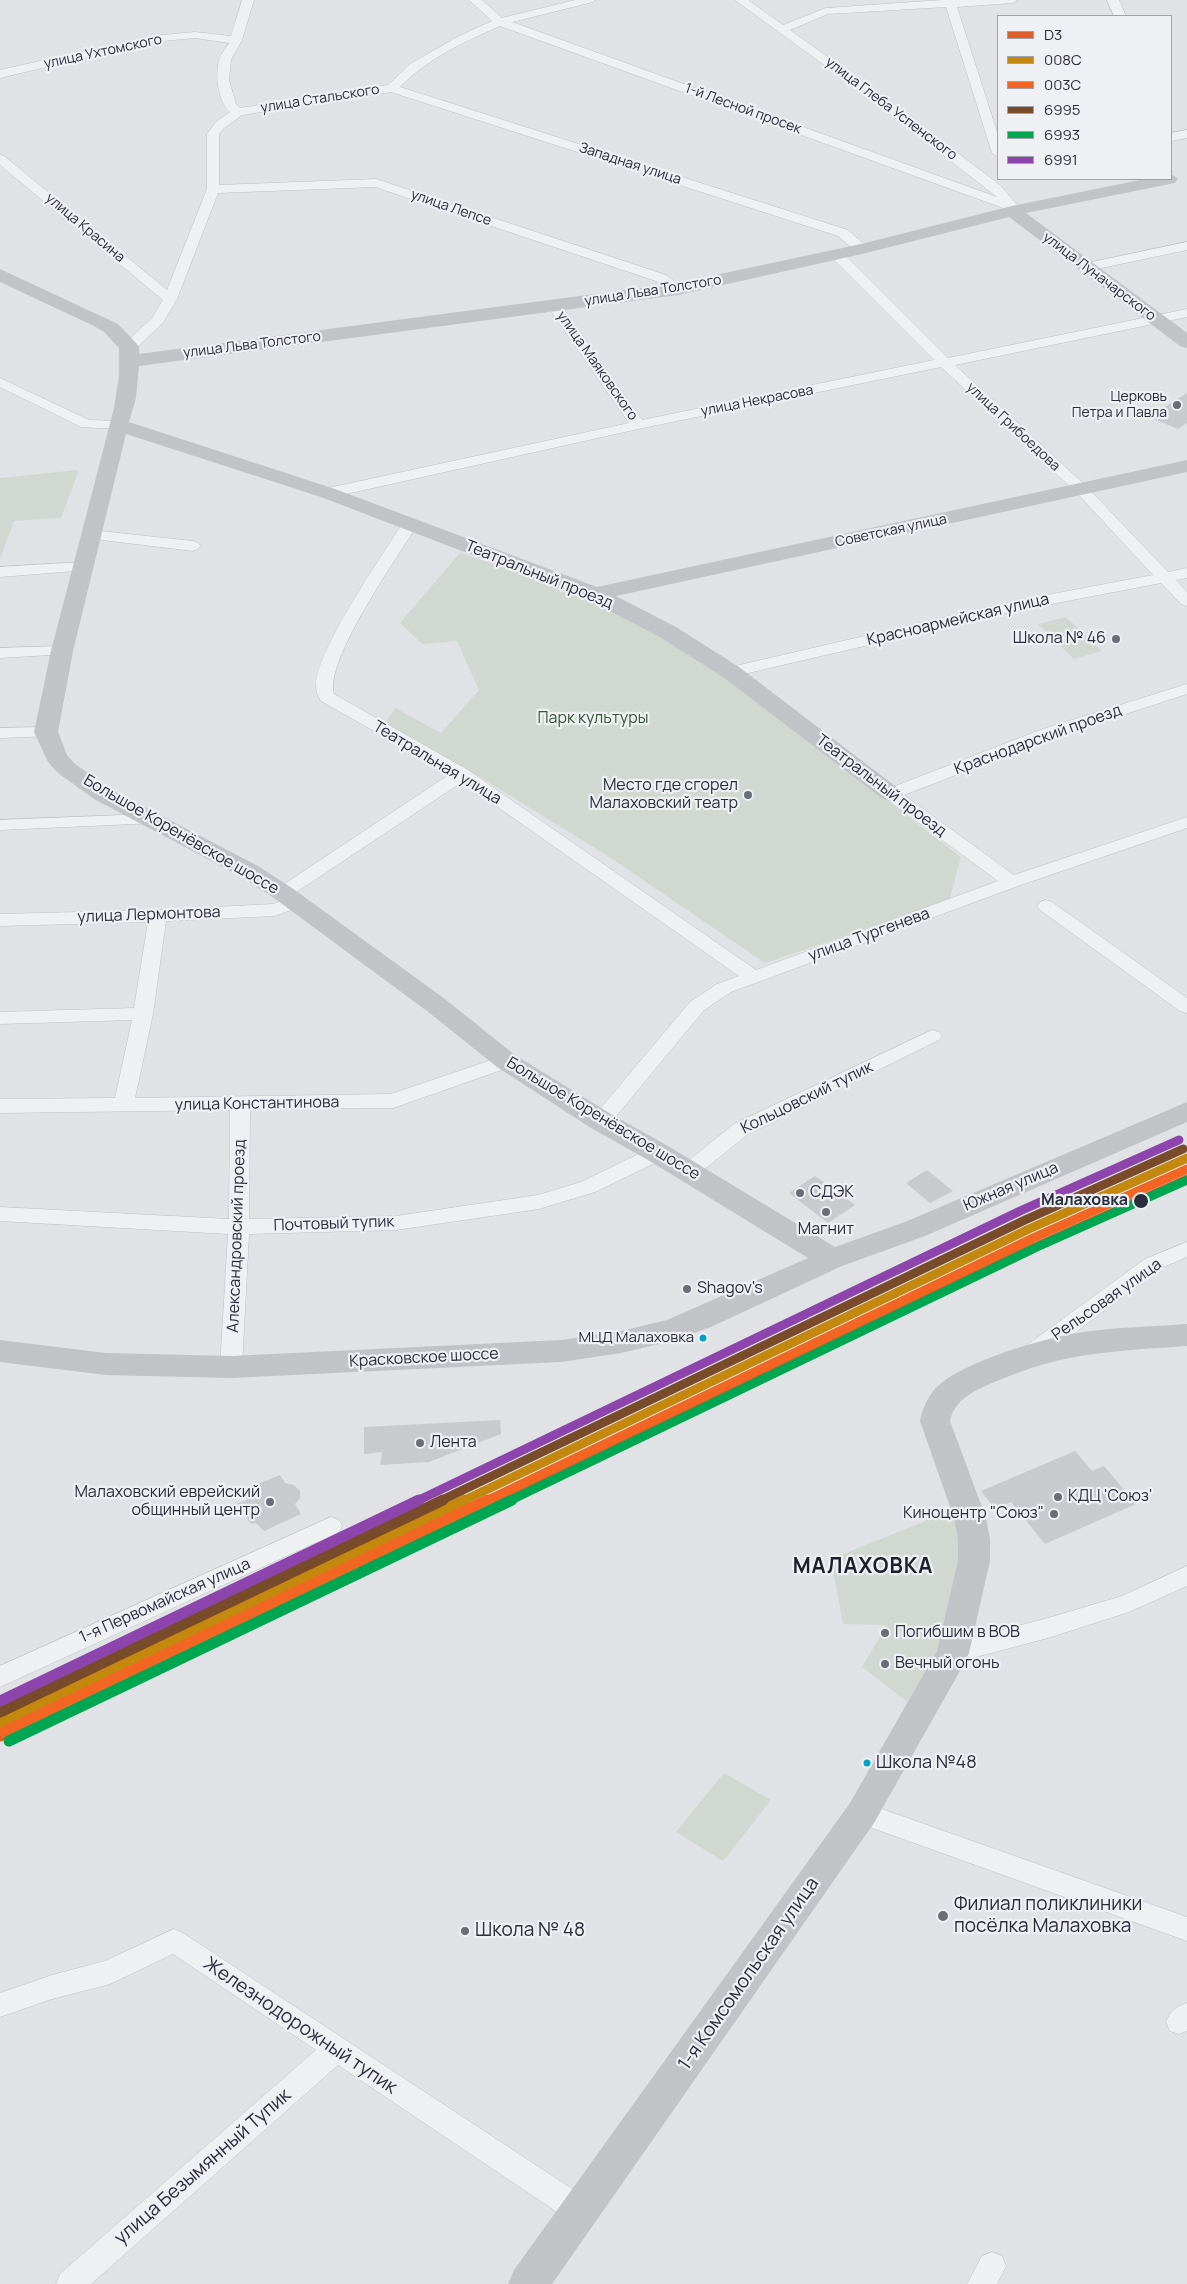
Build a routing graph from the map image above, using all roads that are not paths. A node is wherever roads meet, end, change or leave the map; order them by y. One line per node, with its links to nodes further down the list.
1 (248, 0): 11 (street)
2 (475, 0): 9 (street, 1-й Лесной просек)
3 (589, 0): 9 (street, улица Стальского)
4 (741, 0): 10 (street, улица Глеба Успенского)
5 (1012, 0): 7 (street)
6 (1112, 0): 8 (street)
7 (949, 2): 10 (street); 15 (street)
8 (1120, 15)
9 (500, 22): 13 (street, улица Стальского); 22 (street, 1-й Лесной просек)
10 (782, 29): 22 (street, улица Глеба Успенского)
11 (236, 40): 12 (street, улица Ухтомского); 14 (street)
12 (0, 74)
13 (392, 88): 14 (street, улица Стальского); 24 (street, Западная улица)
14 (238, 112): 21 (street)
15 (997, 150)
16 (0, 159): 29 (street, улица Красина)
17 (1187, 175): 18 (street, улица Льва Толстого)
18 (1172, 179)
19 (1006, 180): 22 (street)
20 (1165, 180): 22 (street, улица Льва Толстого)
21 (213, 190): 28 (street, улица Лепсе); 29 (street)
22 (1013, 209): 24 (street, улица Льва Толстого); 26 (street, улица Луначарского)
23 (1187, 246): 26 (street)
24 (862, 249): 25 (street, улица Льва Толстого)
25 (836, 255): 28 (street, улица Льва Толстого); 35 (street, улица Грибоедова)
26 (1087, 267): 32 (street, улица Луначарского)
27 (0, 275): 34 (street)
28 (678, 290): 30 (street, улица Льва Толстого)
29 (170, 299): 34 (street)
30 (555, 307): 34 (street, улица Льва Толстого); 38 (street, улица Маяковского)
31 (1187, 312): 32 (street, улица Некрасова)
32 (1155, 319): 33 (street, улица Луначарского); 35 (street, улица Некрасова)
33 (1187, 342)
34 (129, 354): 37 (street)
35 (945, 364): 38 (street, улица Некрасова); 40 (street, улица Грибоедова)
36 (0, 382): 37 (street)
37 (118, 425): 41 (street, Театральный проезд); 43 (street)
38 (638, 425): 41 (street, улица Некрасова)
39 (1187, 466): 40 (street, Советская улица)
40 (1082, 490): 48 (street, улица Грибоедова); 49 (street, Советская улица)
41 (328, 493): 42 (street, Театральный проезд)
42 (410, 524): 49 (street, Театральный проезд); 57 (street, Театральная улица)
43 (91, 535): 44 (street); 45 (street)
44 (193, 546)
45 (82, 567): 46 (street); 51 (street)
46 (0, 572)
47 (1187, 573): 48 (street, Красноармейская улица)
48 (1164, 576): 50 (street, улица Грибоедова); 53 (street, Красноармейская улица)
49 (595, 594): 53 (street, Театральный проезд)
50 (1187, 601)
51 (62, 651): 52 (street); 55 (street)
52 (0, 653)
53 (731, 672): 58 (street, Театральный проезд)
54 (1187, 689): 58 (street, Краснодарский проезд)
55 (46, 732): 56 (street); 59 (street, Большое Коренёвское шоссе)
56 (0, 734)
57 (462, 774): 63 (street, улица Лермонтова); 67 (street, Театральная улица)
58 (890, 794): 62 (street, Театральный проезд)
59 (150, 819): 61 (street); 63 (street, Большое Коренёвское шоссе)
60 (1187, 822): 62 (street, улица Тургенева)
61 (0, 825)
62 (1012, 882): 67 (street, улица Тургенева)
63 (289, 897): 65 (street, улица Лермонтова); 72 (street, Большое Коренёвское шоссе)
64 (1046, 906): 68 (street)
65 (158, 916): 66 (street, улица Лермонтова); 69 (street)
66 (0, 920)
67 (754, 977): 77 (street, улица Тургенева)
68 (1187, 1007)
69 (143, 1014): 70 (street); 75 (street)
70 (0, 1018)
71 (932, 1036): 79 (street, Кольцовский тупик)
72 (506, 1060): 73 (street, улица Константинова); 77 (street, Большое Коренёвское шоссе)
73 (240, 1104): 75 (street, улица Константинова); 81 (street, Александровский проезд)
74 (0, 1106): 75 (street, улица Константинова)
75 (124, 1106)
76 (1187, 1111): 83 (street, Южная улица)
77 (601, 1121): 78 (street, Большое Коренёвское шоссе)
78 (658, 1153): 79 (street, Большое Коренёвское шоссе); 81 (street, Почтовый тупик)
79 (688, 1171): 83 (street, Большое Коренёвское шоссе)
80 (0, 1214): 81 (street, Почтовый тупик)
81 (237, 1227): 87 (street, Александровский проезд)
82 (1187, 1249): 86 (street, Рельсовая улица)
83 (832, 1259): 87 (street, Красковское шоссе)
84 (1187, 1335): 86 (street, 1-я Комсомольская улица)
85 (0, 1351): 87 (street, Красковское шоссе)
86 (1030, 1355): 90 (street, 1-я Комсомольская улица)
87 (231, 1367)
88 (331, 1526): 91 (street, 1-я Первомайская улица)
89 (1187, 1575): 90 (street)
90 (953, 1653): 92 (street, 1-я Комсомольская улица)
91 (0, 1677)
92 (862, 1812): 93 (street); 96 (street, 1-я Комсомольская улица)
93 (1187, 1928)
94 (0, 2005): 95 (street, Железнодорожный тупик)
95 (336, 2050): 96 (street, Железнодорожный тупик); 97 (street, улица Безымянный Тупик)
96 (582, 2212): 98 (street, 1-я Комсомольская улица)
97 (70, 2284)
98 (528, 2284)

